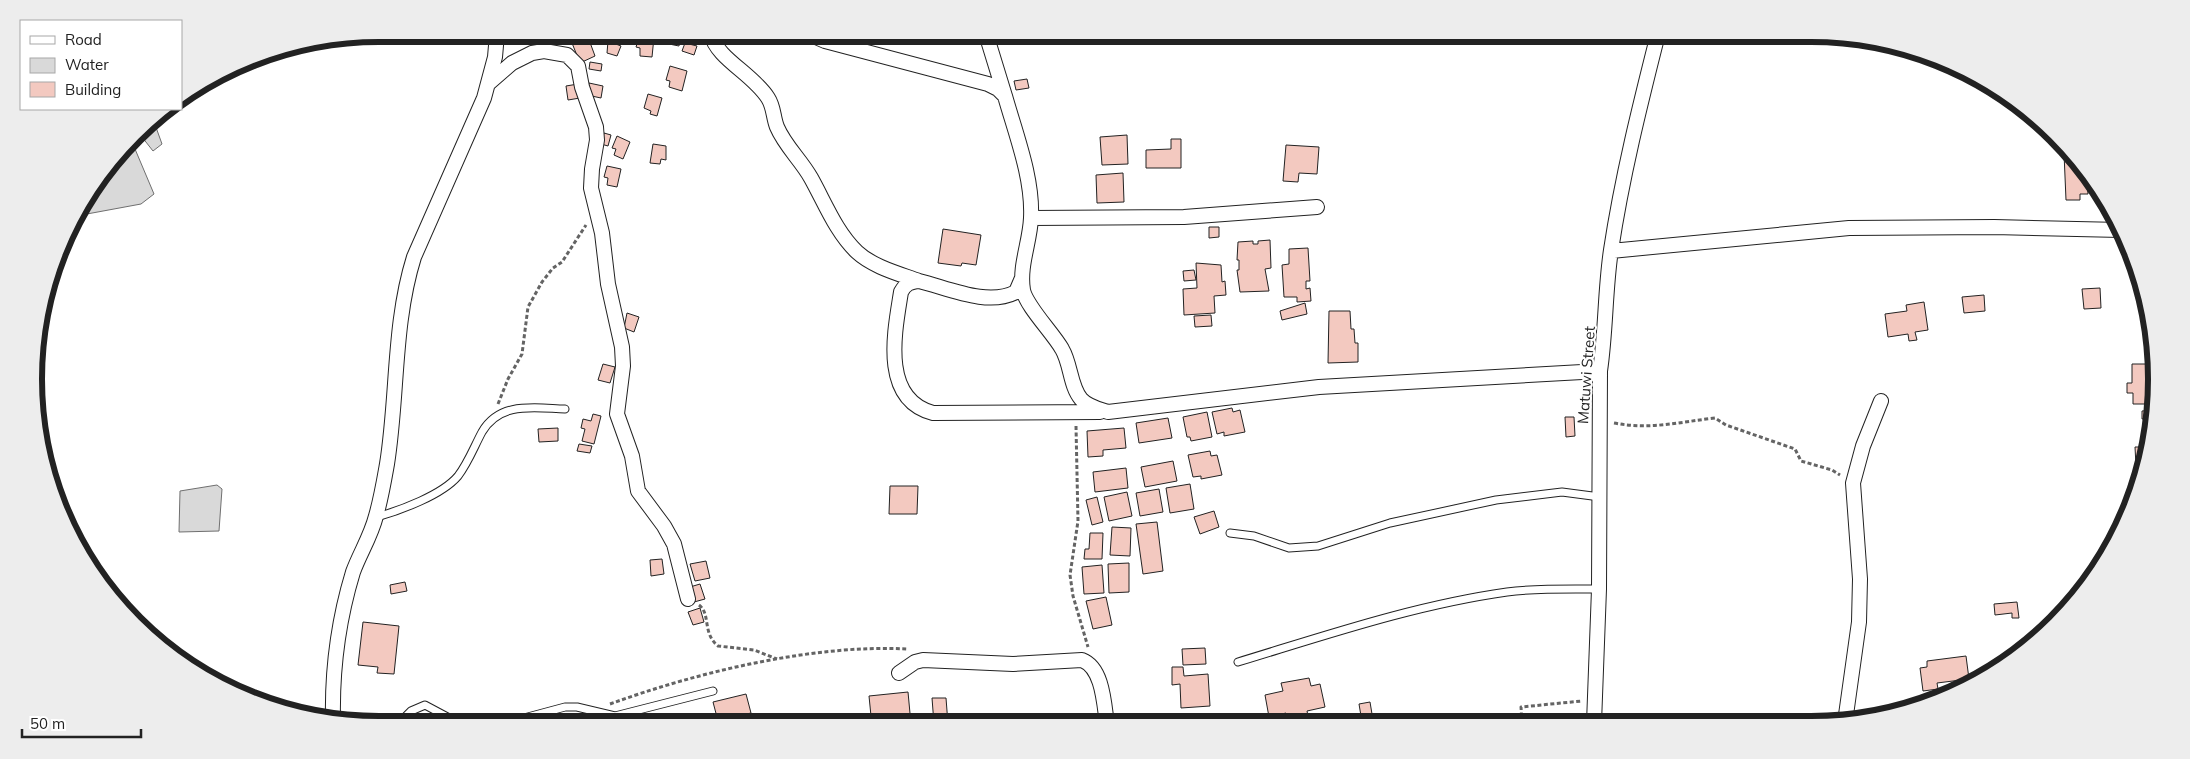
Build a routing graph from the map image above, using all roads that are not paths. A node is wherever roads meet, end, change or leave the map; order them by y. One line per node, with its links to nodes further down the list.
1 (496, 42): 6 (street)
2 (715, 42): 13 (street)
3 (825, 42): 7 (street)
4 (988, 42): 7 (street)
5 (1656, 42): 11 (street, Matuwi Street)
6 (489, 83): 19 (street); 22 (street)
7 (1005, 96): 9 (street)
8 (1317, 208): 9 (street)
9 (1031, 218): 12 (street)
10 (2113, 230): 11 (street)
11 (1611, 251): 14 (street, Matuwi Street)
12 (1022, 278): 13 (street); 17 (street)
13 (919, 282): 17 (street)
14 (1600, 371): 17 (street); 18 (street, Matuwi Street)
15 (1881, 401): 28 (street)
16 (565, 409): 19 (lane)
17 (1108, 412)
18 (1600, 497): 20 (lane); 21 (street, Matuwi Street)
19 (376, 517): 27 (street)
20 (1230, 533)
21 (1599, 589): 23 (lane); 34 (street, Matuwi Street)
22 (688, 599)
23 (1238, 662)
24 (899, 673): 33 (street)
25 (713, 691): 26 (lane)
26 (598, 713): 31 (lane); 32 (lane)
27 (333, 714)
28 (1846, 715)
29 (406, 716): 30 (lane)
30 (445, 716)
31 (531, 716)
32 (601, 716)
33 (1106, 716)
34 (1594, 716)

